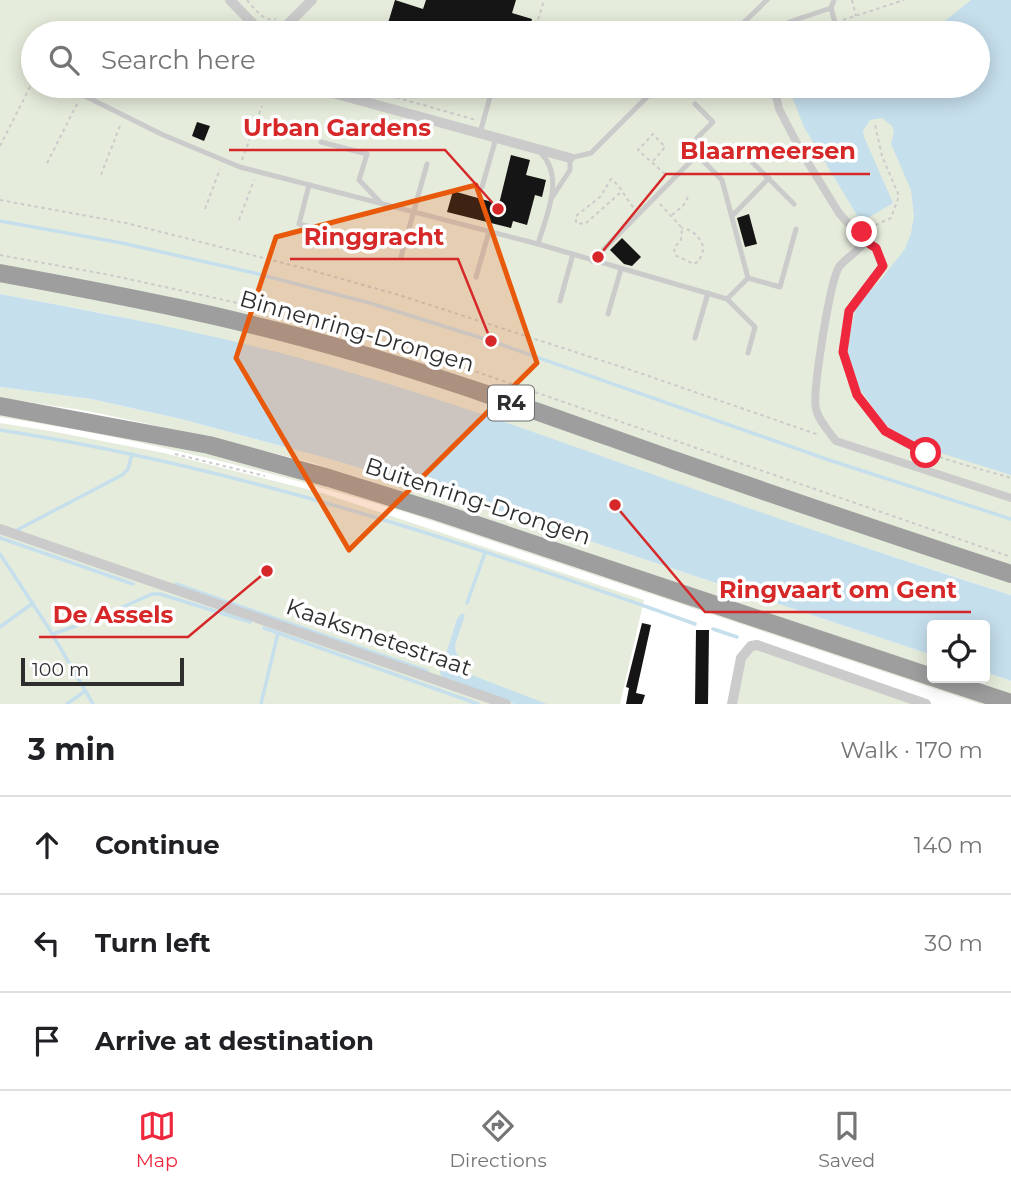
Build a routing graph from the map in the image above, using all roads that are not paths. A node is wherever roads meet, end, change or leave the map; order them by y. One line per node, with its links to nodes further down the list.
1 (230, 0): 6 (street)
2 (312, 0): 7 (street)
3 (767, 0): 8 (lane)
4 (834, 0): 5 (lane)
5 (831, 8): 9 (lane); 10 (lane)
6 (250, 21)
7 (287, 21)
8 (746, 21)
9 (792, 21)
10 (835, 21)
11 (90, 98): 26 (lane)
12 (354, 98): 17 (street)
13 (490, 98): 17 (lane)
14 (645, 98): 23 (lane)
15 (777, 98): 51 (street)
16 (695, 104): 22 (lane)
17 (481, 128): 18 (street)
18 (496, 138): 20 (street); 27 (lane)
19 (321, 142): 29 (lane)
20 (537, 150): 23 (street); 28 (lane)
21 (741, 151): 25 (lane)
22 (697, 155): 32 (lane); 39 (lane)
23 (570, 158): 28 (lane)
24 (427, 164): 31 (lane)
25 (769, 178): 30 (lane); 32 (lane)
26 (309, 185): 29 (lane); 35 (lane)
27 (482, 187)
28 (550, 202): 36 (lane)
29 (381, 203): 31 (lane)
30 (794, 204)
31 (414, 212): 34 (lane); 38 (lane)
32 (732, 216): 43 (lane)
33 (796, 229): 43 (lane)
34 (489, 232): 36 (lane); 42 (lane)
35 (348, 236)
36 (538, 244): 37 (lane)
37 (573, 254): 39 (lane); 46 (lane)
38 (401, 257)
39 (592, 261): 40 (lane)
40 (621, 269): 44 (lane); 47 (lane)
41 (0, 273): 53 (highway, Binnenring-Drongen / R4)
42 (476, 277)
43 (748, 278): 45 (lane)
44 (708, 293): 45 (lane); 48 (lane)
45 (727, 299): 49 (lane)
46 (560, 301)
47 (608, 314)
48 (695, 338)
49 (748, 353)
50 (0, 406): 54 (highway, Buitenring-Drongen)
51 (1011, 498)
52 (0, 529): 57 (street, Kaaksmetestraat)
53 (1011, 574)
54 (927, 675)
55 (952, 683): 56 (highway, Buitenring-Drongen)
56 (1011, 703)
57 (506, 704)
58 (732, 704): 59 (street)
59 (926, 704)

